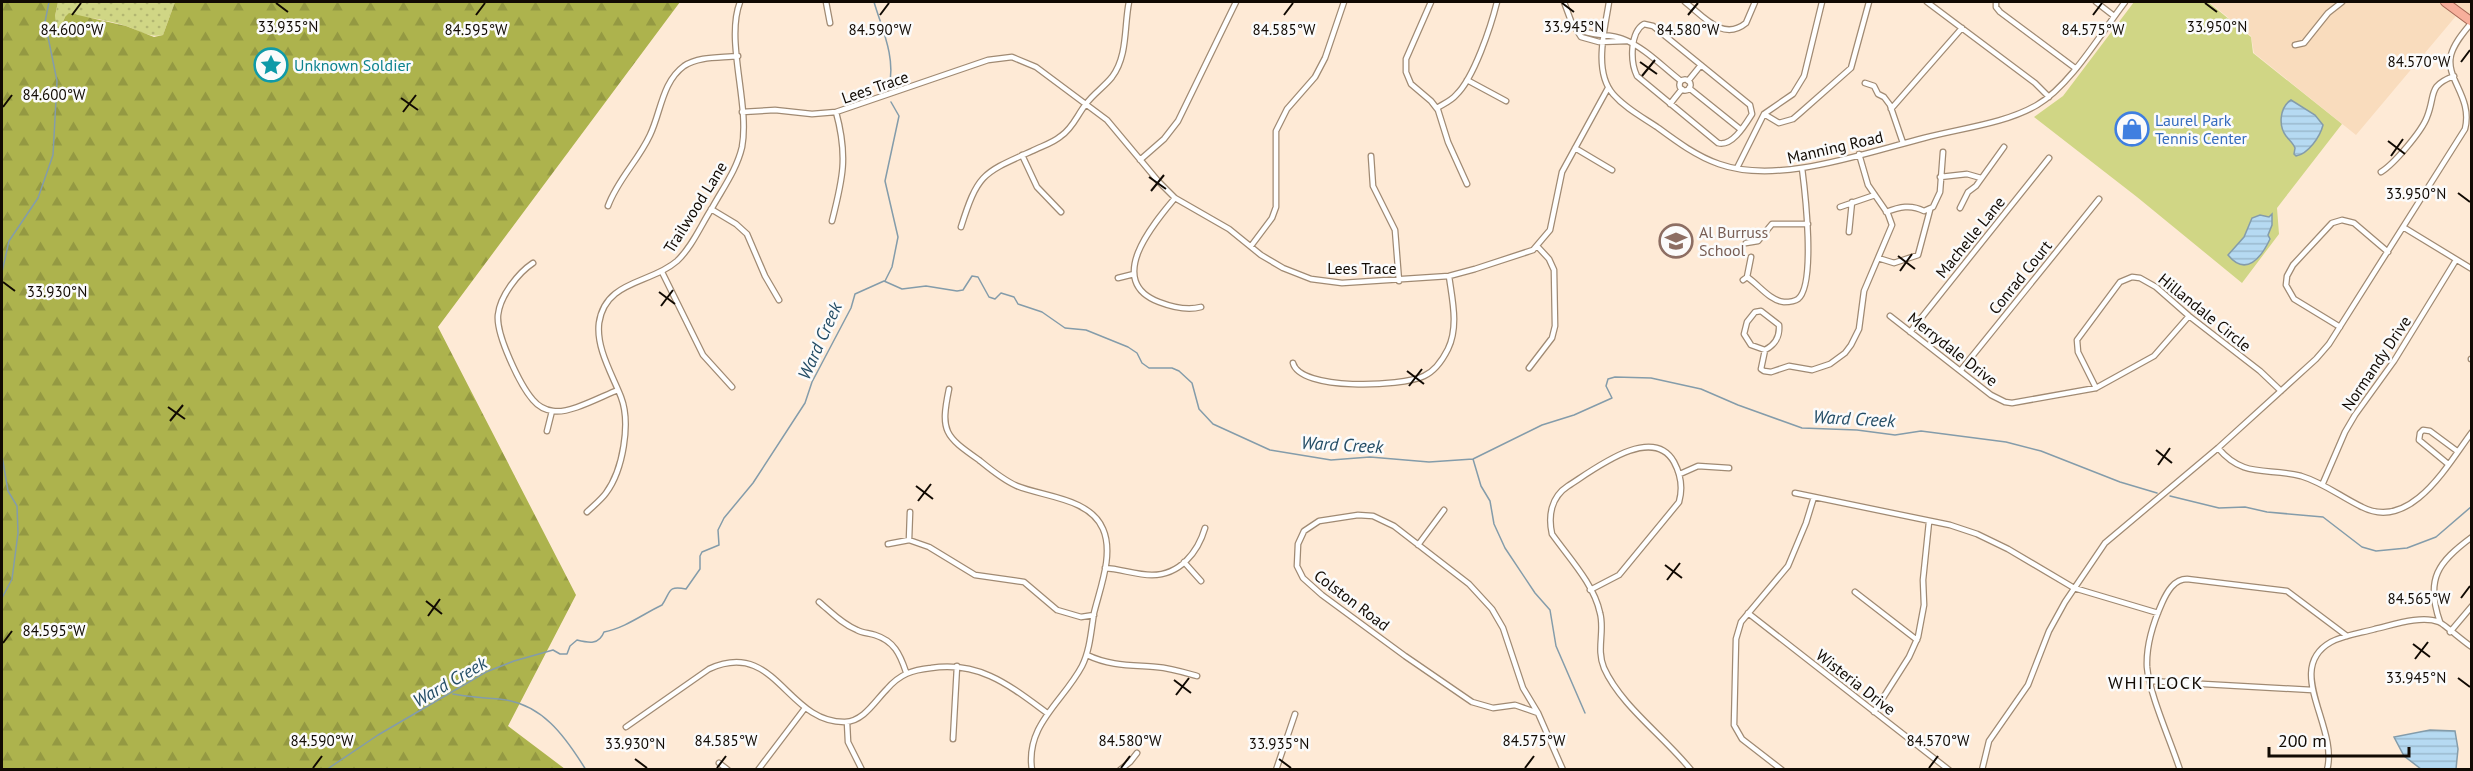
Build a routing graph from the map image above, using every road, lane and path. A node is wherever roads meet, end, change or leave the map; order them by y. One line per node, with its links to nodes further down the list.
1 (740, 2): 28 (street, Trailwood Lane)
2 (826, 2): 22 (street)
3 (1127, 2): 42 (street)
4 (1236, 2): 59 (street)
5 (1344, 2): 84 (street)
6 (1431, 2): 45 (street)
7 (1497, 2): 33 (street)
8 (1564, 2): 24 (street)
9 (1609, 2): 24 (street)
10 (1685, 2): 11 (street)
11 (1755, 2)
12 (1822, 2): 49 (street)
13 (1869, 2): 49 (street)
14 (1927, 2): 23 (street)
15 (1996, 2): 31 (street)
16 (2097, 2): 20 (street)
17 (2125, 2): 20 (street, Manning Road)
18 (2342, 2): 26 (street)
19 (2445, 2): 21 (highway)
20 (2114, 16): 31 (street, Manning Road)
21 (2472, 22): 32 (street)
22 (830, 23)
23 (1962, 28): 40 (street); 46 (street)
24 (1604, 39): 25 (street); 37 (street)
25 (1634, 44): 30 (street); 34 (street); 43 (street)
26 (2295, 45)
27 (1013, 49): 29 (street)
28 (738, 56): 47 (street, Trailwood Lane); 71 (street)
29 (1012, 57): 42 (street, Lees Trace); 48 (street, Lees Trace)
30 (1701, 65): 35 (street); 50 (street)
31 (2075, 68): 40 (street, Manning Road)
32 (2454, 76): 44 (street); 63 (street)
33 (1467, 80): 41 (street); 45 (street)
34 (1681, 81): 35 (street); 39 (street)
35 (1688, 81): 38 (street)
36 (1865, 83): 46 (street)
37 (1608, 88): 53 (street); 60 (street, Manning Road)
38 (1689, 88): 39 (street); 50 (street)
39 (1682, 89): 43 (street)
40 (2049, 97): 51 (street, Manning Road)
41 (1506, 101)
42 (1086, 103): 56 (street); 59 (street, Lees Trace)
43 (1670, 104): 50 (street)
44 (2469, 106): 81 (street)
45 (1437, 108): 66 (street)
46 (1891, 109): 51 (street)
47 (742, 112): 48 (street, Lees Trace); 74 (street, Trailwood Lane)
48 (836, 112): 78 (street)
49 (1764, 114): 60 (street)
50 (1740, 129)
51 (1903, 143): 55 (street, Manning Road)
52 (2004, 147): 65 (street)
53 (1575, 148): 62 (street); 85 (street)
54 (1943, 152): 64 (street)
55 (1859, 154): 61 (street, Manning Road); 67 (street)
56 (1022, 155): 76 (street); 80 (street)
57 (1371, 156): 96 (street)
58 (2049, 158): 102 (street, Machelle Lane)
59 (1140, 160): 68 (street, Lees Trace)
60 (1737, 168): 61 (street, Manning Road)
61 (1802, 168): 79 (street)
62 (1612, 170)
63 (2381, 172)
64 (1941, 177): 65 (street); 75 (street)
65 (1982, 178): 73 (street)
66 (1467, 184)
67 (1875, 195): 70 (street); 77 (street)
68 (1175, 198): 84 (street, Lees Trace); 93 (street)
69 (2098, 200): 106 (street, Conrad Court)
70 (1852, 202): 72 (street); 82 (street)
71 (608, 206)
72 (1840, 207)
73 (1960, 208)
74 (711, 209): 92 (street, Trailwood Lane); 97 (street)
75 (1930, 210): 77 (street); 88 (street)
76 (1061, 212)
77 (1886, 212): 88 (street)
78 (832, 221)
79 (1808, 224): 83 (street); 87 (street)
80 (961, 227)
81 (2403, 227): 86 (street); 89 (street)
82 (1850, 232)
83 (1746, 243)
84 (1251, 246): 96 (street, Lees Trace)
85 (1537, 246): 94 (street, Lees Trace); 105 (street)
86 (2388, 252): 101 (street); 101 (street)
87 (1752, 257)
88 (1878, 258): 103 (street)
89 (2456, 260): 91 (street); 120 (street, Normandy Drive)
90 (533, 263): 112 (street)
91 (2472, 269)
92 (662, 272): 107 (street); 110 (street, Trailwood Lane)
93 (1134, 274): 95 (street); 98 (street)
94 (1449, 276): 96 (street, Lees Trace); 104 (street)
95 (1118, 278)
96 (1399, 281)
97 (779, 300)
98 (1201, 307)
99 (1890, 316): 102 (street, Merrydale Drive)
100 (2189, 316): 108 (street, Merrydale Drive); 108 (street, Hillandale Circle); 111 (street, Hillandale Circle)
101 (2340, 327): 111 (street)
102 (1910, 332): 106 (street, Merrydale Drive)
103 (1766, 351): 103 (street)
104 (1293, 363)
105 (1529, 368)
106 (1961, 370): 108 (street, Merrydale Drive)
107 (732, 387)
108 (2096, 388)
109 (949, 389): 133 (street)
110 (618, 390): 112 (street); 124 (street, Trailwood Lane)
111 (2281, 391): 115 (street)
112 (552, 411): 113 (street)
113 (547, 431)
114 (2472, 432): 116 (street)
115 (2218, 448): 120 (street); 135 (street)
116 (2457, 451): 117 (street); 117 (street)
117 (2448, 464): 120 (street)
118 (1729, 468): 119 (street)
119 (1680, 474): 136 (street); 136 (street)
120 (2323, 483)
121 (1796, 493): 122 (street)
122 (1814, 497): 126 (street); 140 (street)
123 (1444, 510): 131 (street)
124 (586, 512)
125 (910, 512): 129 (street)
126 (1929, 522): 135 (street); 146 (street)
127 (1205, 528): 132 (street)
128 (2472, 537): 143 (street)
129 (909, 540): 130 (street); 142 (street)
130 (888, 544)
131 (1418, 545): 157 (street, Colston Road); 157 (street, Colston Road)
132 (1184, 562): 133 (street); 134 (street)
133 (1105, 568): 142 (street)
134 (1201, 581)
135 (2074, 588): 141 (street); 174 (street)
136 (1590, 590): 171 (street)
137 (1855, 592): 146 (street)
138 (819, 602): 150 (street)
139 (2472, 606): 144 (street)
140 (1748, 613): 155 (street, Wisteria Drive); 172 (street)
141 (2158, 613): 145 (street); 152 (street)
142 (1094, 615): 148 (street)
143 (2440, 622): 144 (street); 145 (street)
144 (2451, 632): 147 (street)
145 (2347, 636): 153 (street)
146 (1917, 640): 155 (street)
147 (2472, 647)
148 (1087, 655): 151 (street); 156 (street)
149 (957, 666): 150 (street); 156 (street); 161 (street)
150 (906, 672): 159 (street)
151 (1197, 676)
152 (2150, 681): 153 (street); 175 (street)
153 (2312, 690): 176 (street)
154 (805, 708): 159 (street); 160 (street); 165 (street)
155 (1874, 712): 173 (street, Wisteria Drive)
156 (1047, 713): 167 (street)
157 (1538, 713): 170 (street, Colston Road)
158 (1295, 714): 169 (street)
159 (847, 722): 166 (street)
160 (626, 727)
161 (953, 739)
162 (1137, 753): 168 (street)
163 (719, 763): 164 (street)
164 (728, 770)
165 (759, 770)
166 (862, 770)
167 (1032, 770)
168 (1120, 770)
169 (1276, 770)
170 (1563, 770)
171 (1691, 770)
172 (1782, 770)
173 (1949, 770)
174 (1982, 770)
175 (2180, 770)
176 (2327, 770)

